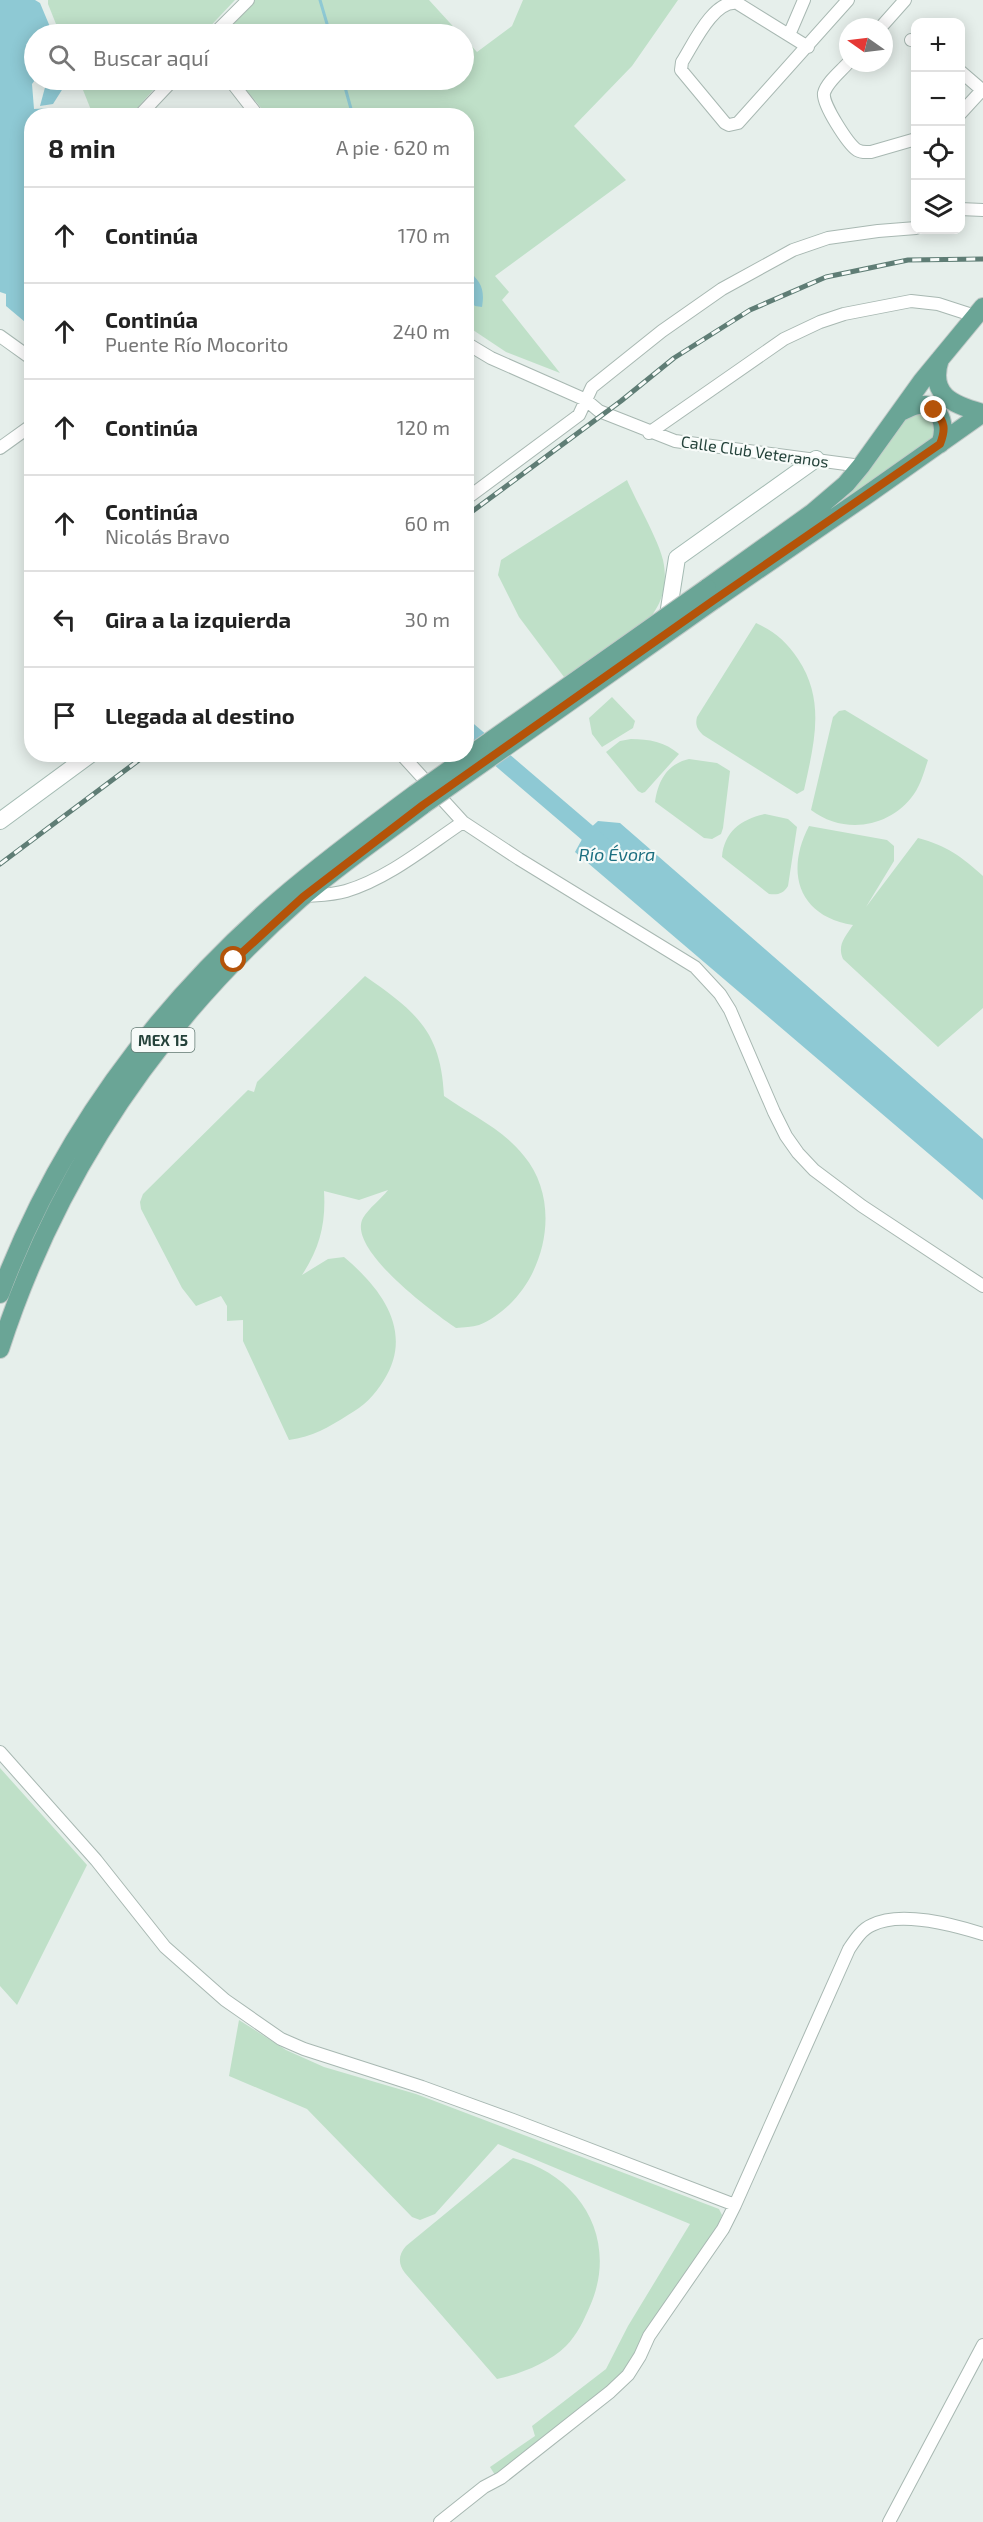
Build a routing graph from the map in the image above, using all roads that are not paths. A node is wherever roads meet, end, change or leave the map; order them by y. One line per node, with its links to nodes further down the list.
1 (248, 0): 6 (street)
2 (804, 0): 7 (street)
3 (848, 0): 8 (street)
4 (905, 0): 5 (street)
5 (889, 18)
6 (224, 24)
7 (789, 35): 8 (street); 8 (street)
8 (808, 47)
9 (840, 72): 17 (street)
10 (961, 72): 11 (street)
11 (983, 89): 16 (street)
12 (164, 90): 14 (street)
13 (238, 90): 15 (street)
14 (147, 108)
15 (252, 108)
16 (965, 109)
17 (911, 140)
18 (965, 209): 19 (street)
19 (983, 210)
20 (911, 228): 26 (street)
21 (979, 312): 25 (main road, MEX 15); 30 (street)
22 (0, 336): 24 (street)
23 (474, 348): 26 (street, Calle Club Veteranos)
24 (24, 353)
25 (940, 358): 27 (main road, MEX 15); 28 (main road)
26 (586, 400): 30 (street, Calle Club Veteranos); 35 (street)
27 (899, 413): 31 (main road); 34 (main road, MEX 15)
28 (983, 413): 31 (main road, MEX 15)
29 (24, 431): 32 (street)
30 (649, 433): 33 (street, Calle Club Veteranos)
31 (940, 444): 36 (main road, MEX 15)
32 (0, 448)
33 (816, 459): 34 (street, Calle Club Veteranos); 37 (street)
34 (861, 466): 36 (main road, MEX 15)
35 (474, 493)
36 (710, 594): 37 (main road, MEX 15, bridge); 39 (main road, MEX 15, bridge)
37 (668, 615): 38 (main road, MEX 15, bridge)
38 (474, 758)
39 (474, 760)
40 (80, 762): 45 (street)
41 (408, 762): 46 (street)
42 (469, 762): 44 (main road, MEX 15, bridge)
43 (472, 762): 44 (main road, MEX 15, bridge)
44 (419, 799): 47 (main road, MEX 15); 49 (main road, MEX 15)
45 (0, 821)
46 (464, 822): 47 (street); 48 (street)
47 (303, 897): 50 (main road, MEX 15)
48 (983, 1286)
49 (0, 1294)
50 (0, 1349)
51 (0, 1752): 53 (street)
52 (983, 1934): 53 (street)
53 (735, 2205): 55 (street)
54 (983, 2344): 56 (street)
55 (440, 2522)
56 (889, 2522)

